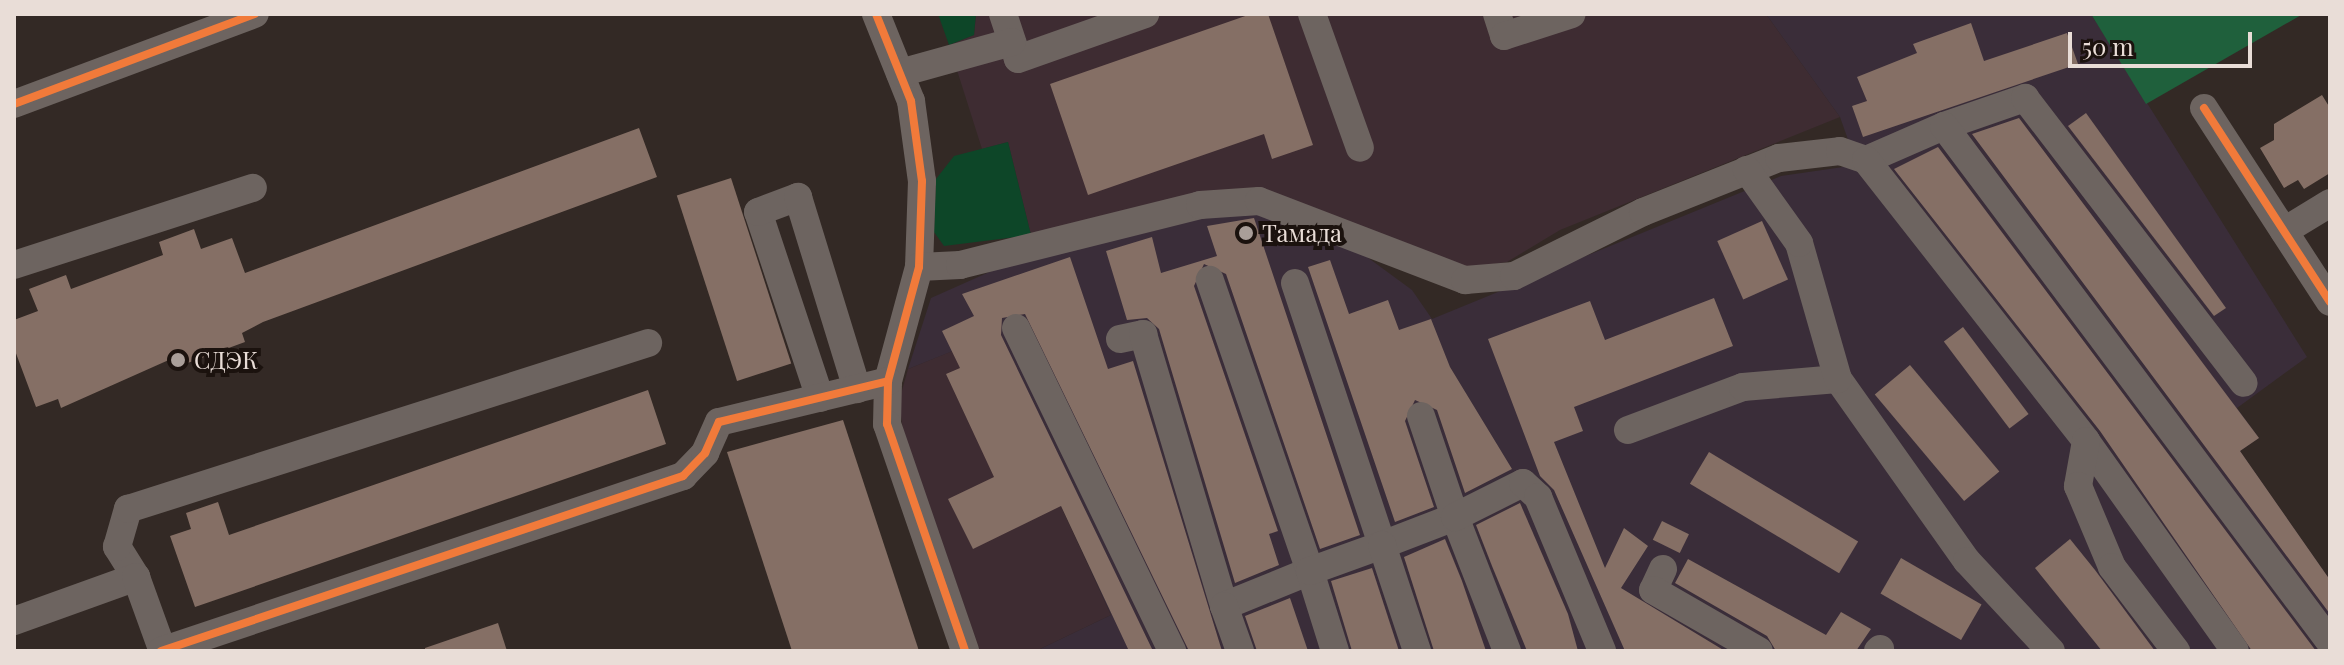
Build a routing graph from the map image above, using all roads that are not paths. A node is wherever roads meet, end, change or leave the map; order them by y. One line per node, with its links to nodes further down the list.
1 (255, 14): 10 (street)
2 (876, 14): 9 (street)
3 (1003, 14): 8 (street)
4 (1145, 14): 8 (street)
5 (1312, 14): 13 (street)
6 (1497, 14): 7 (street)
7 (1572, 14)
8 (1012, 42): 9 (street)
9 (900, 73): 20 (street)
10 (14, 104)
11 (2204, 108): 18 (street)
12 (1944, 126): 14 (street); 29 (street); 42 (street)
13 (1360, 148)
14 (1866, 160): 15 (street); 34 (street)
15 (1747, 170): 20 (street); 27 (street)
16 (253, 188): 19 (street)
17 (2330, 203): 18 (street)
18 (2284, 231): 23 (street)
19 (14, 265)
20 (919, 267): 28 (street)
21 (1210, 280): 38 (street)
22 (1295, 283): 36 (street)
23 (2330, 302)
24 (1016, 328): 46 (street)
25 (1120, 339): 40 (street)
26 (648, 343): 39 (street)
27 (1838, 379): 33 (street); 44 (street)
28 (888, 381): 30 (street); 45 (street)
29 (2244, 383)
30 (857, 389): 31 (street); 31 (street)
31 (820, 398): 43 (street)
32 (1421, 416): 35 (street)
33 (1628, 430)
34 (2086, 441): 53 (street); 54 (street)
35 (1455, 517): 36 (street); 50 (street); 51 (street)
36 (1382, 545): 38 (street); 49 (street)
37 (1663, 569): 52 (street)
38 (1310, 571): 40 (street); 48 (street)
39 (136, 577): 41 (street); 43 (street)
40 (1224, 606): 47 (street)
41 (14, 621)
42 (2330, 642)
43 (161, 650)
44 (2053, 650)
45 (965, 651)
46 (1172, 651)
47 (1240, 651)
48 (1335, 651)
49 (1417, 651)
50 (1507, 651)
51 (1602, 651)
52 (1759, 651)
53 (2176, 651)
54 (2235, 651)

